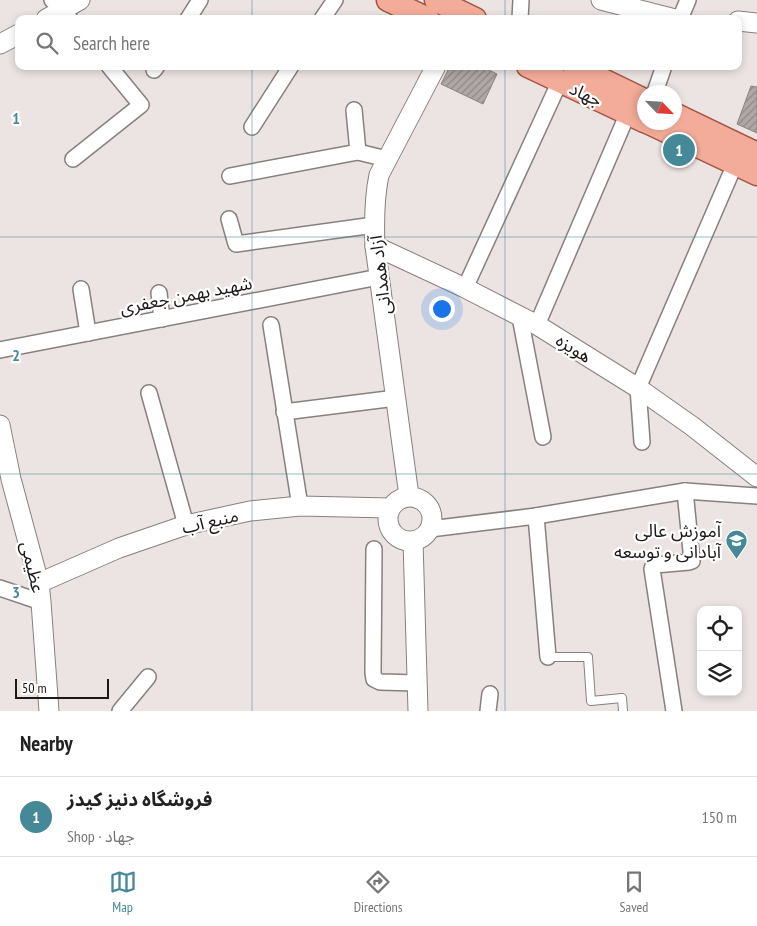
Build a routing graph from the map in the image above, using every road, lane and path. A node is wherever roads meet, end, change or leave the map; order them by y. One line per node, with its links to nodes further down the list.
1 (80, 0): 9 (street)
2 (200, 0): 11 (street)
3 (335, 0): 12 (street)
4 (388, 0): 13 (main road)
5 (436, 0): 10 (main road)
6 (521, 0): 14 (street)
7 (601, 0): 15 (street)
8 (688, 0): 16 (street)
9 (62, 9)
10 (466, 13)
11 (191, 15)
12 (325, 15)
13 (420, 15)
14 (520, 15)
15 (659, 15)
16 (682, 15)
17 (742, 21): 18 (street)
18 (757, 23)
19 (15, 36): 20 (street)
20 (0, 44)
21 (112, 70): 36 (street)
22 (289, 70): 32 (street)
23 (434, 70): 37 (street, آزاد همدانی)
24 (548, 70): 26 (main road, جهاد)
25 (662, 70): 27 (street)
26 (567, 74): 29 (main road, جهاد); 45 (street)
27 (657, 85)
28 (354, 110): 34 (street)
29 (637, 112)
30 (682, 118): 35 (main road)
31 (637, 122): 51 (street)
32 (252, 127)
33 (671, 130): 38 (main road, جهاد)
34 (358, 152): 37 (street); 40 (street)
35 (757, 154)
36 (73, 159)
37 (387, 159): 42 (street, آزاد همدانی)
38 (735, 164): 39 (main road, جهاد); 54 (street)
39 (757, 174)
40 (230, 176)
41 (229, 219): 42 (street)
42 (374, 225): 43 (street, آزاد همدانی)
43 (375, 246): 44 (street, آزاد همدانی); 45 (street, هویزه)
44 (379, 277): 49 (street, شهید بهمن جعفری); 56 (street, آزاد همدانی)
45 (465, 288): 48 (street, هویزه)
46 (81, 289): 52 (street)
47 (159, 293): 49 (street)
48 (520, 317): 51 (street, هویزه); 59 (street)
49 (162, 318): 52 (street, شهید بهمن جعفری)
50 (271, 325): 57 (street)
51 (538, 326): 54 (street, هویزه)
52 (88, 333): 53 (street, شهید بهمن جعفری)
53 (0, 350)
54 (638, 388): 60 (street); 61 (street, هویزه)
55 (149, 393): 68 (street)
56 (396, 398): 57 (street); 63 (street, آزاد همدانی)
57 (284, 412): 65 (street)
58 (0, 425): 72 (street, عظیمی)
59 (543, 436)
60 (642, 442)
61 (757, 477)
62 (685, 492): 64 (street); 67 (street); 84 (street)
63 (409, 496): 66 (street); 69 (street)
64 (757, 496)
65 (300, 506): 66 (street, منبع آب); 68 (street, منبع آب)
66 (390, 508): 70 (street)
67 (536, 516): 69 (street); 75 (street)
68 (186, 525): 72 (street, منبع آب)
69 (430, 529): 70 (street)
70 (413, 541): 77 (street)
71 (374, 549): 77 (street)
72 (39, 583): 74 (street, عظیمی)
73 (0, 588): 74 (street)
74 (41, 602): 79 (street, عظیمی)
75 (548, 657): 83 (lane)
76 (148, 677): 80 (street)
77 (417, 684): 81 (street)
78 (490, 694): 82 (street)
79 (50, 711)
80 (120, 711)
81 (418, 711)
82 (488, 711)
83 (624, 711)
84 (674, 711)

